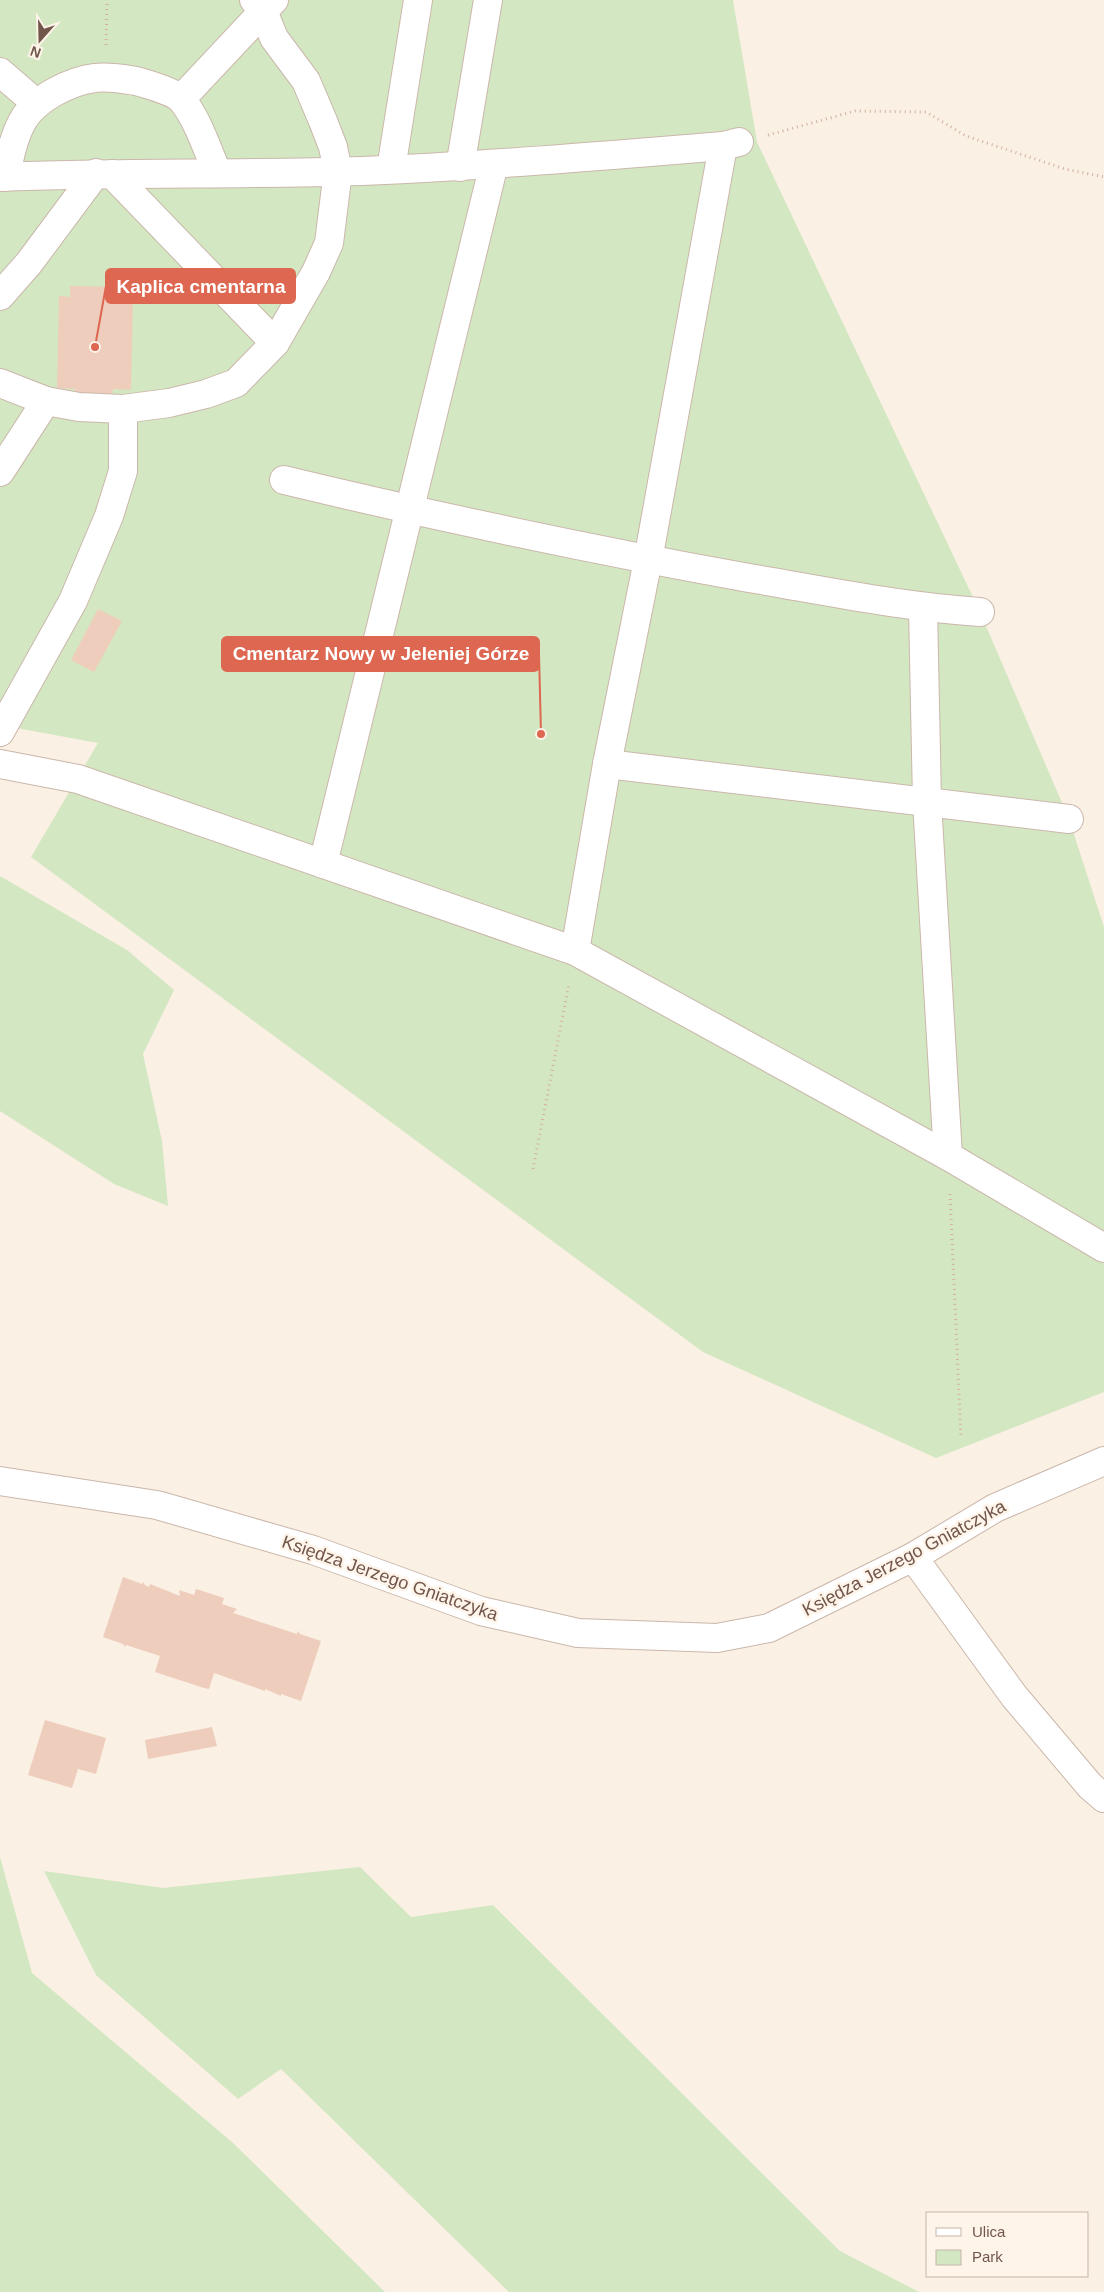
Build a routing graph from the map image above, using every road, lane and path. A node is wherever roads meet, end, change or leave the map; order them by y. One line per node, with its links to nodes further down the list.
1 (107, 0): 6 (path)
2 (418, 0): 12 (street)
3 (488, 0): 11 (street)
4 (264, 4): 7 (street); 13 (street)
5 (0, 72): 8 (street)
6 (105, 78): 7 (street); 8 (street)
7 (181, 99): 14 (street)
8 (37, 104): 16 (street)
9 (731, 144): 10 (street); 17 (path); 26 (street)
10 (494, 164): 11 (street); 25 (street)
11 (460, 167): 12 (street)
12 (391, 169): 13 (street)
13 (338, 171): 14 (street); 19 (street)
14 (217, 172): 15 (street)
15 (104, 174): 16 (street); 18 (street); 19 (street)
16 (3, 177)
17 (1104, 177)
18 (0, 296)
19 (274, 343): 22 (street)
20 (0, 383): 21 (street)
21 (46, 401): 22 (street); 23 (street)
22 (123, 408): 29 (street)
23 (0, 472)
24 (284, 480): 25 (street)
25 (408, 509): 26 (street); 34 (street)
26 (648, 560): 27 (street); 31 (street)
27 (923, 608): 28 (street); 32 (street)
28 (980, 612)
29 (0, 732)
30 (0, 764): 34 (street)
31 (607, 764): 32 (street); 35 (street)
32 (927, 802): 33 (street); 36 (street)
33 (1069, 819)
34 (323, 864): 35 (street)
35 (575, 951): 36 (street); 37 (path)
36 (948, 1156): 38 (street); 39 (path)
37 (533, 1169)
38 (1104, 1248)
39 (962, 1438)
40 (1104, 1461): 42 (street, Księdza Jerzego Gniatczyka)
41 (0, 1482): 42 (street, Księdza Jerzego Gniatczyka)
42 (913, 1557): 43 (street)
43 (1104, 1798)

